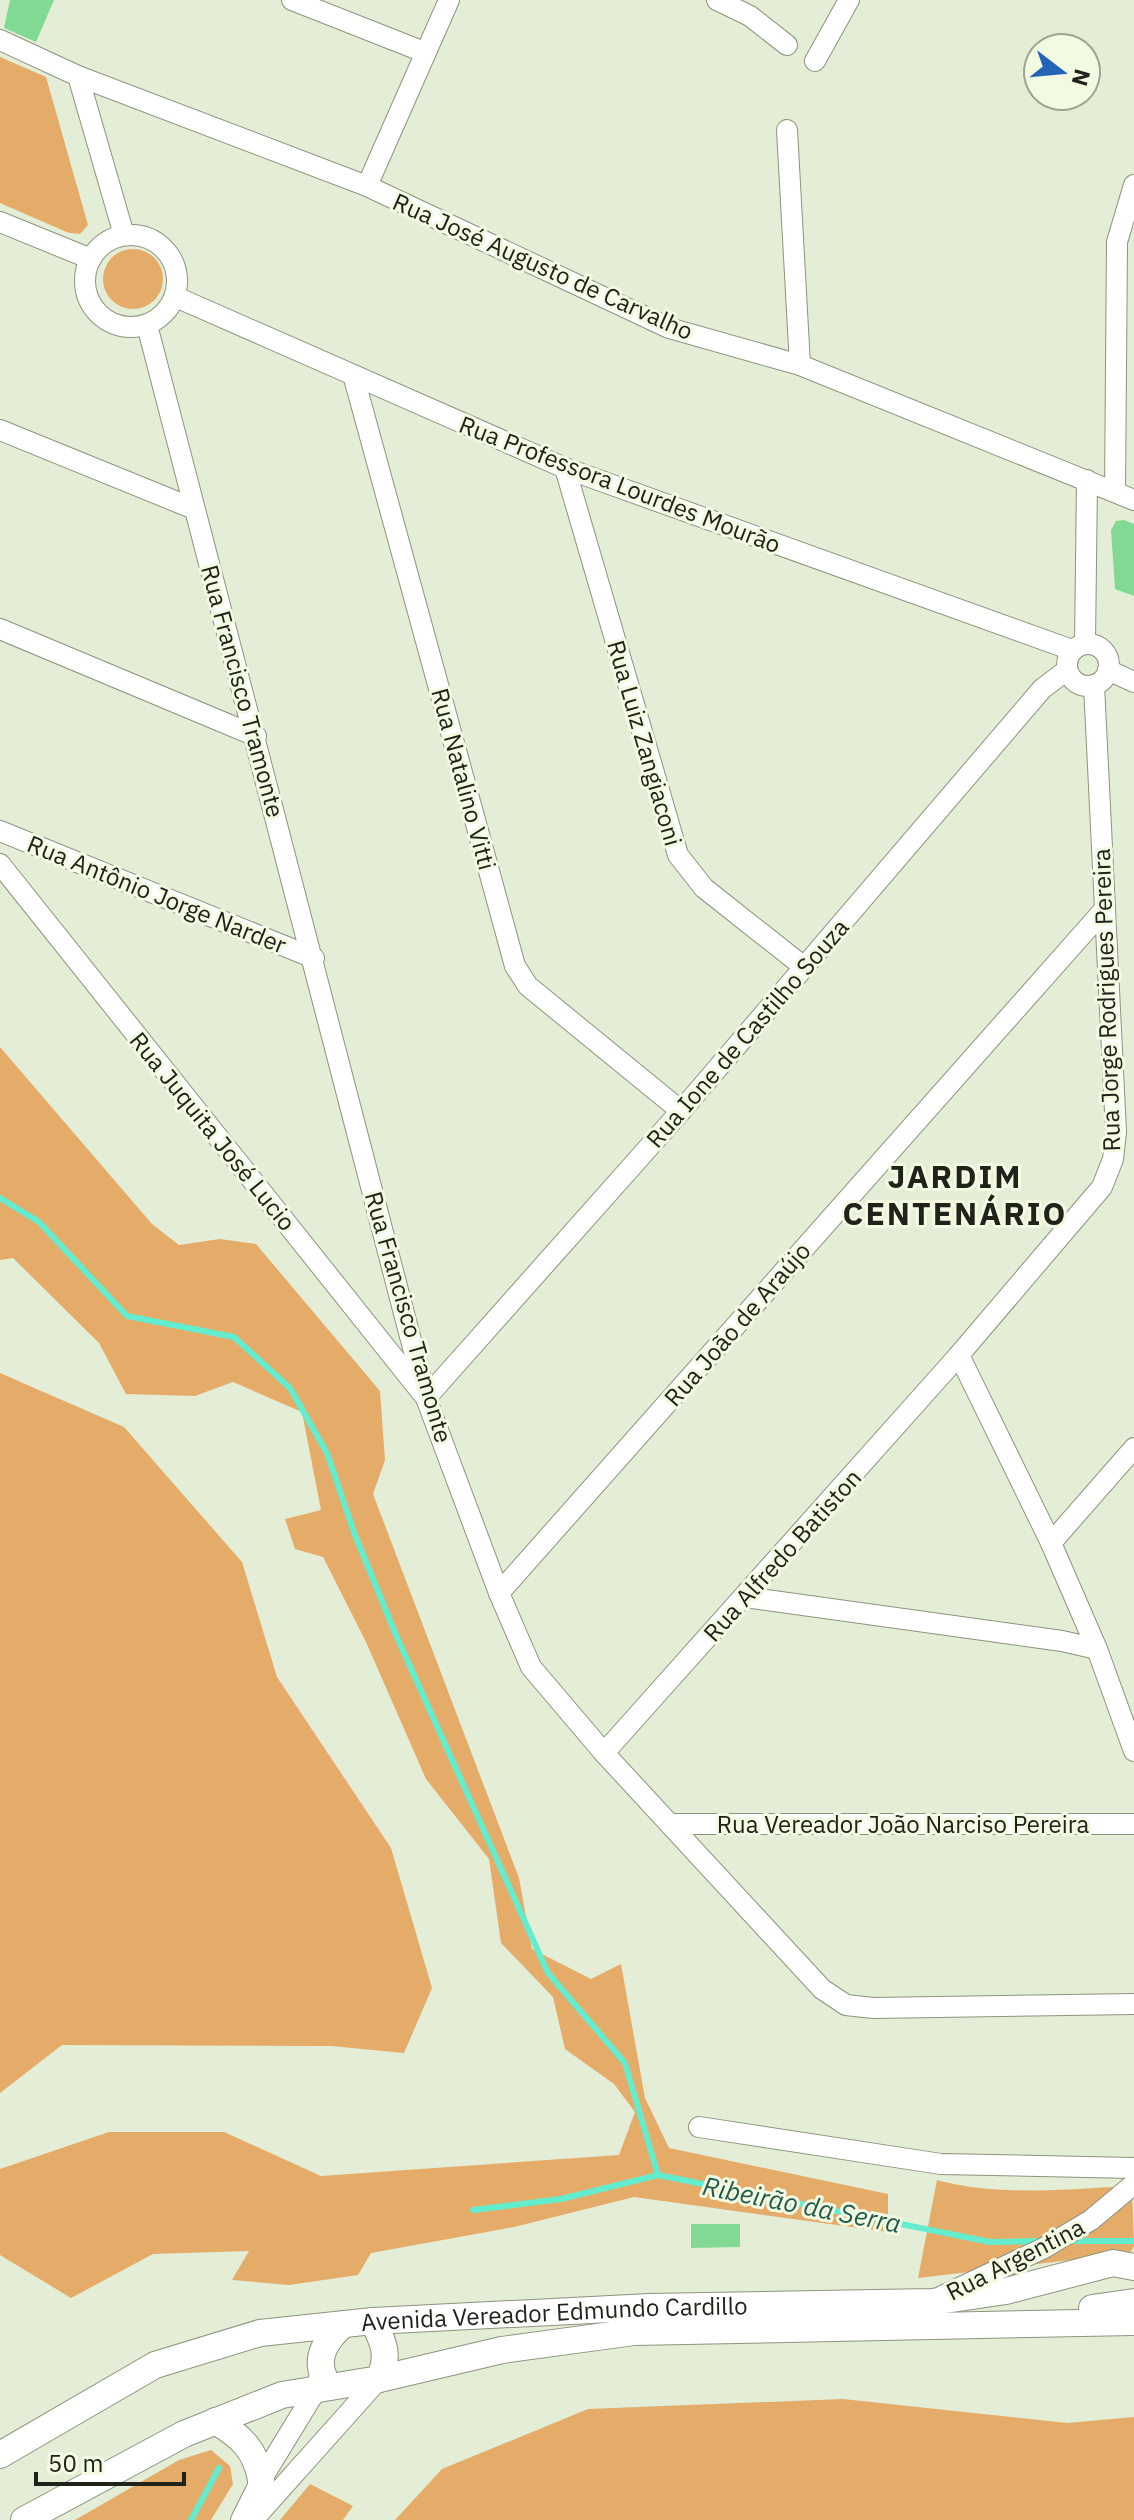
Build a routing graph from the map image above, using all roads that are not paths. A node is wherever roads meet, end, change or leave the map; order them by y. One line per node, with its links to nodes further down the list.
1 (292, 0): 7 (street)
2 (449, 0): 7 (street)
3 (717, 0): 6 (street)
4 (849, 0): 8 (street)
5 (0, 40): 9 (street, Rua José Augusto de Carvalho)
6 (787, 45)
7 (424, 52): 12 (street)
8 (815, 61)
9 (78, 76): 12 (street, Rua José Augusto de Carvalho); 14 (street)
10 (787, 130): 18 (street)
11 (1134, 185): 23 (street)
12 (367, 186): 18 (street, Rua José Augusto de Carvalho)
13 (0, 222): 15 (street)
14 (124, 235): 15 (street); 16 (street)
15 (91, 259): 17 (street)
16 (176, 297): 17 (street); 19 (street, Rua Professora Lourdes Mourão)
17 (147, 325): 24 (street, Rua Francisco Tramonte)
18 (800, 365): 22 (street, Rua José Augusto de Carvalho)
19 (354, 378): 21 (street, Rua Professora Lourdes Mourão); 35 (street, Rua Natalino Vitti)
20 (0, 430): 24 (street)
21 (565, 468): 26 (street, Rua Professora Lourdes Mourão); 34 (street, Rua Luiz Zangiaconi)
22 (1087, 480): 23 (street, Rua José Augusto de Carvalho); 26 (street)
23 (1124, 496)
24 (192, 508): 29 (street, Rua Francisco Tramonte)
25 (0, 629): 29 (street)
26 (1075, 654): 27 (street, Rua Professora Lourdes Mourão); 27 (street); 34 (street, Rua Ione de Castilho Souza)
27 (1101, 678): 28 (street); 32 (street, Rua Jorge Rodrigues Pereira)
28 (1134, 682)
29 (256, 736): 33 (street, Rua Francisco Tramonte)
30 (0, 831): 33 (street, Rua Antônio Jorge Narder)
31 (0, 864): 37 (street, Rua Juquita José Lucio)
32 (1103, 911): 36 (street, Rua Jorge Rodrigues Pereira); 40 (street, Rua João de Araújo)
33 (314, 958): 37 (street, Rua Francisco Tramonte)
34 (804, 967): 35 (street, Rua Ione de Castilho Souza)
35 (681, 1111): 37 (street, Rua Ione de Castilho Souza)
36 (959, 1355): 39 (street); 41 (street, Rua Alfredo Batiston)
37 (426, 1398): 40 (street, Rua Francisco Tramonte)
38 (1134, 1448): 39 (street)
39 (1051, 1543): 42 (street)
40 (499, 1593): 44 (street, Rua Francisco Tramonte)
41 (745, 1597): 42 (street); 44 (street, Rua Alfredo Batiston)
42 (1097, 1649): 43 (street)
43 (1132, 1740)
44 (604, 1753): 45 (street, Rua Francisco Tramonte)
45 (671, 1824): 46 (street, Rua Vereador João Narciso Pereira); 47 (street, Rua Francisco Tramonte)
46 (1134, 1824)
47 (1134, 2004)
48 (699, 2127): 49 (street)
49 (1134, 2168)
50 (1134, 2184): 52 (street, Rua Argentina)
51 (1134, 2267): 52 (main road, Avenida Vereador Edmundo Cardillo)
52 (932, 2302): 54 (main road, Avenida Vereador Edmundo Cardillo)
53 (1134, 2302): 55 (main road)
54 (373, 2321): 57 (main road, Avenida Vereador Edmundo Cardillo); 58 (main road)
55 (965, 2322): 56 (main road, Avenida Vereador Edmundo Cardillo); 58 (main road, Avenida Vereador Edmundo Cardillo)
56 (1134, 2322)
57 (344, 2324): 59 (main road); 61 (main road, Avenida Vereador Edmundo Cardillo)
58 (379, 2379): 59 (main road, Avenida Vereador Edmundo Cardillo); 65 (street)
59 (316, 2390): 60 (main road, Avenida Vereador Edmundo Cardillo); 62 (street)
60 (215, 2421): 62 (main road); 63 (main road, Avenida Vereador Edmundo Cardillo)
61 (0, 2455)
62 (261, 2480): 64 (street)
63 (24, 2520)
64 (241, 2520)
65 (253, 2520)

